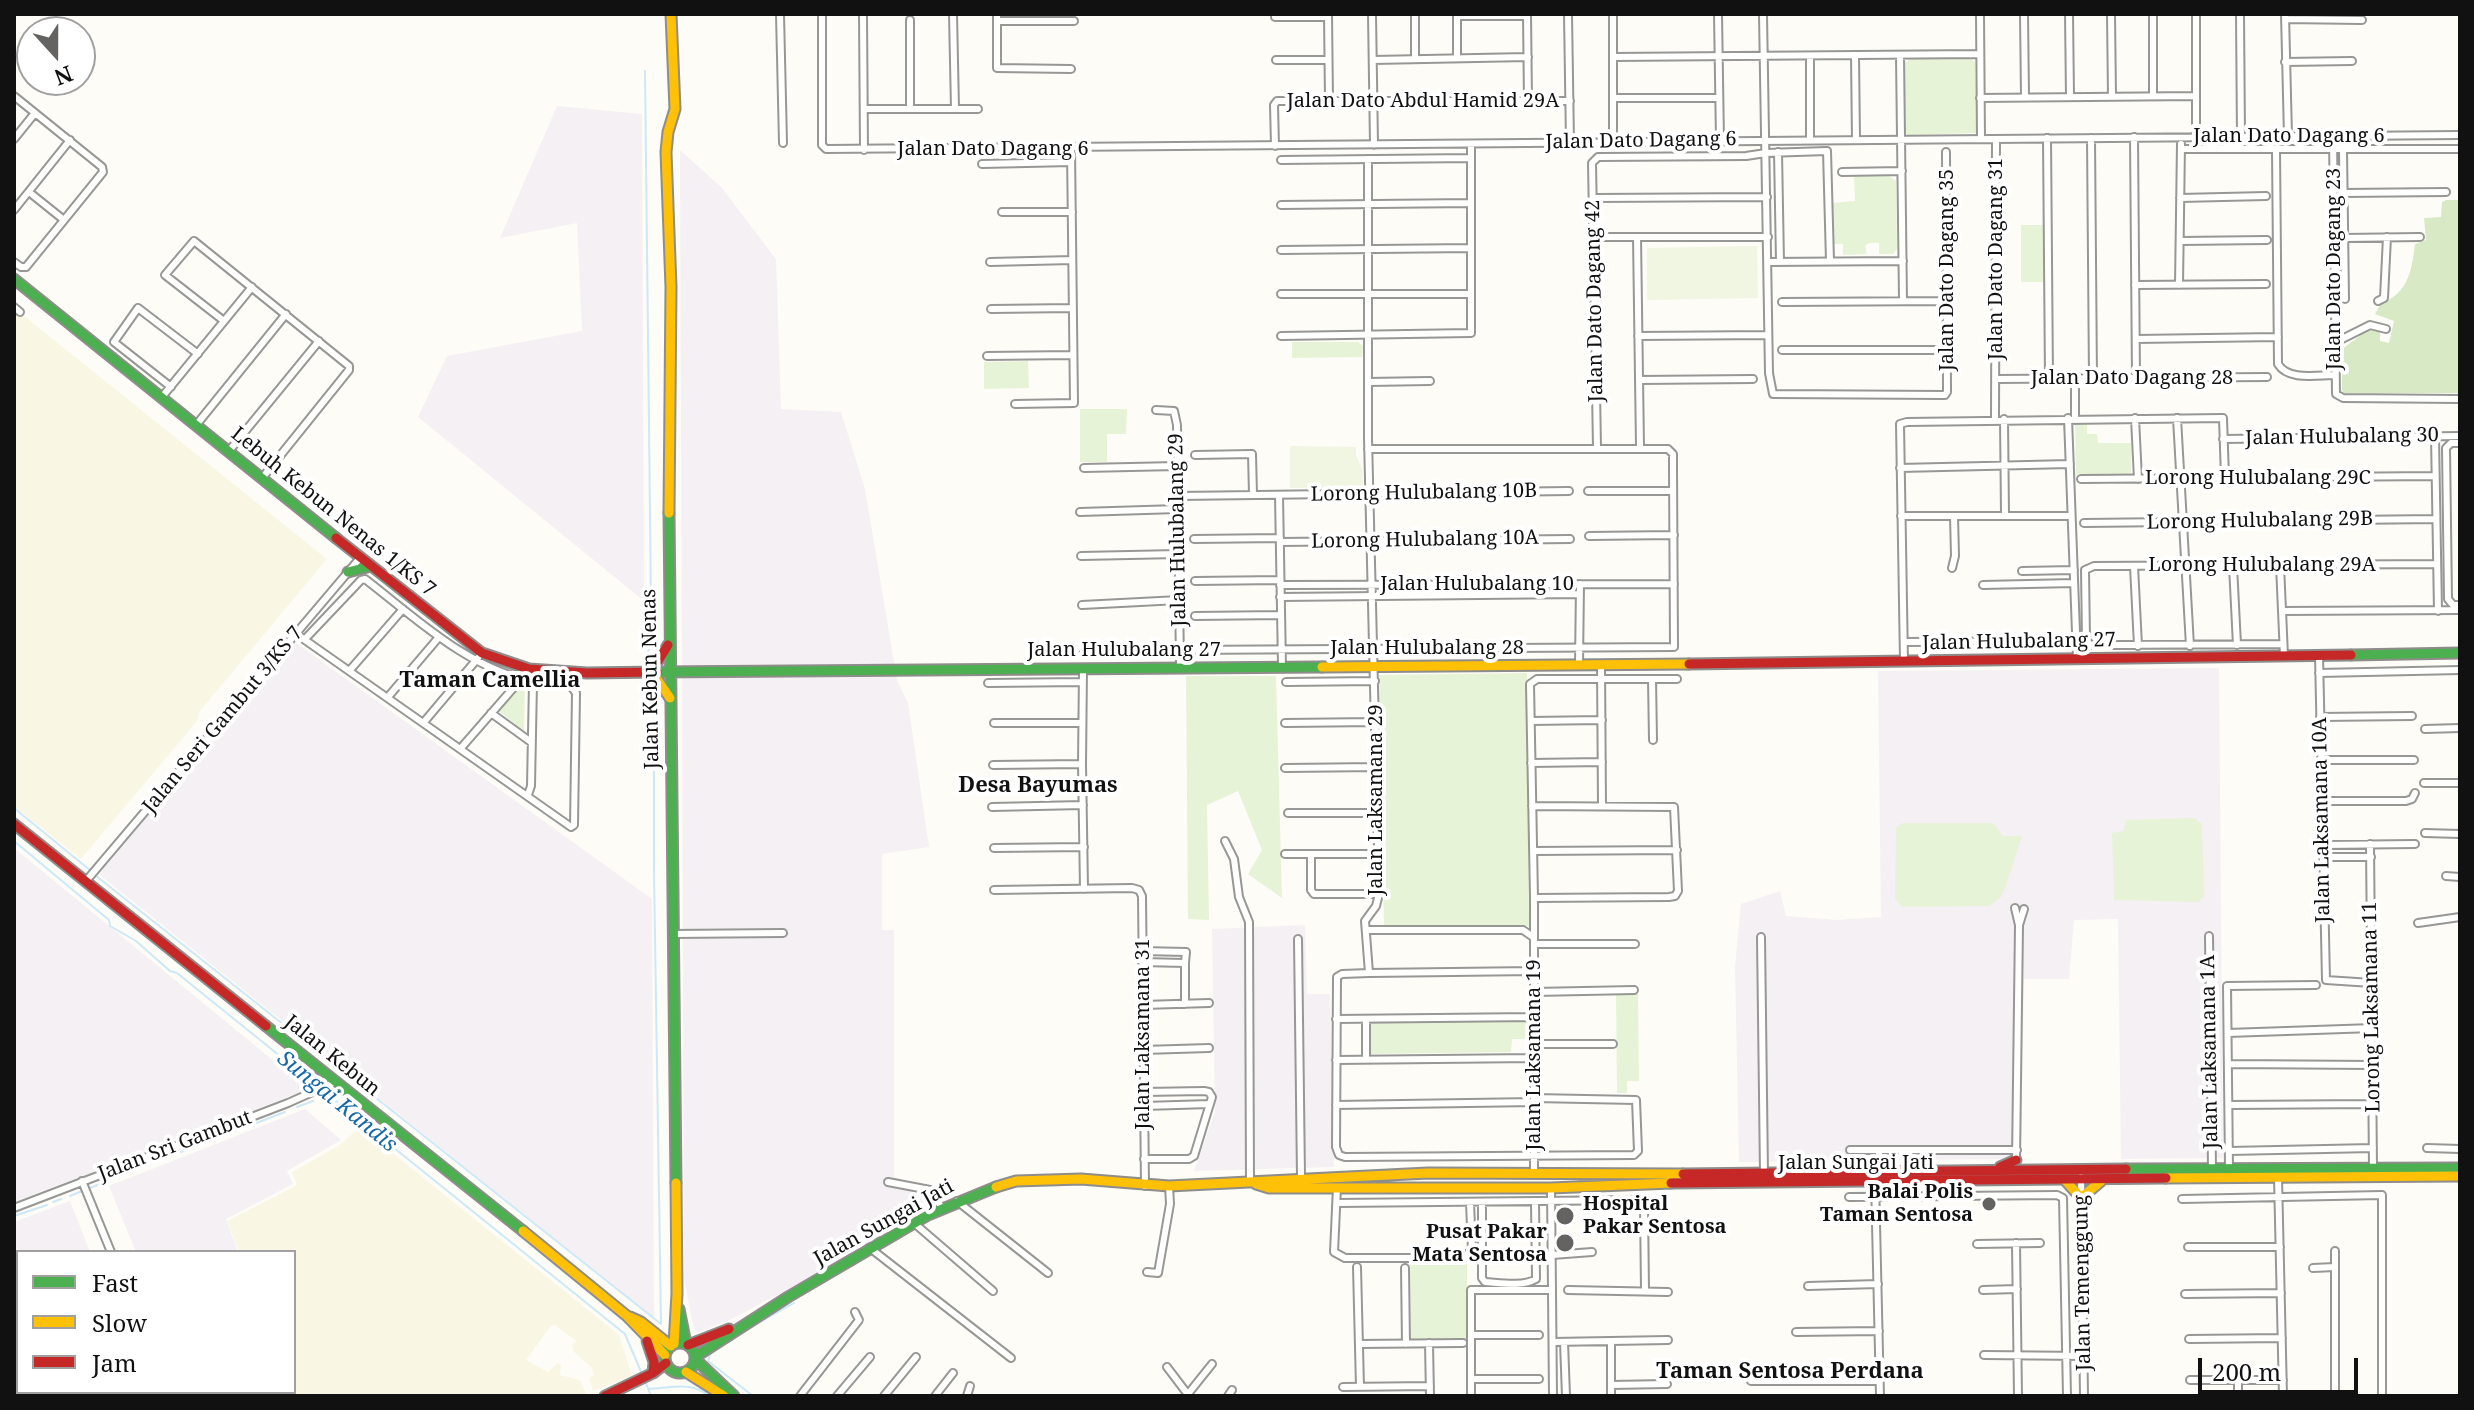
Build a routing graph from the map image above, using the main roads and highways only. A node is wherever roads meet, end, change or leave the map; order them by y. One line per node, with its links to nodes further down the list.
1 (671, 14): 5 (main road, Jalan Kebun Nenas)
2 (14, 279): 3 (main road, Lebuh Kebun Nenas 1/KS 7)
3 (349, 549): 4 (main road, Lebuh Kebun Nenas 1/KS 7); 4 (main road)
4 (371, 566): 8 (main road, Lebuh Kebun Nenas 1/KS 7)
5 (669, 642): 7 (main road, Jalan Kebun Nenas); 8 (main road)
6 (2460, 653): 7 (main road, Jalan Hulubalang 27)
7 (669, 671): 8 (main road, Lebuh Kebun Nenas 1/KS 7); 9 (main road, Jalan Kebun Nenas)
8 (648, 672): 9 (main road)
9 (670, 698): 25 (main road, Jalan Kebun Nenas)
10 (14, 824): 26 (main road, Jalan Kebun)
11 (2017, 1163): 13 (main road, Jalan Sungai Jati); 13 (main road); 17 (main road, Jalan Sungai Jati); 17 (main road); 21 (main road, Jalan Sungai Jati)
12 (2460, 1168): 16 (main road, Jalan Sungai Jati)
13 (2037, 1170): 16 (main road, Jalan Sungai Jati)
14 (1532, 1172): 15 (main road, Jalan Sungai Jati); 19 (main road, Jalan Sungai Jati); 23 (main road)
15 (1428, 1173): 22 (main road, Jalan Sungai Jati); 24 (main road)
16 (2081, 1174): 20 (main road, Jalan Sungai Jati); 21 (main road, Jalan Sungai Jati)
17 (1985, 1176): 19 (main road, Jalan Sungai Jati); 19 (main road, Jalan Sungai Jati)
18 (2460, 1176): 20 (main road, Jalan Sungai Jati)
19 (1877, 1177): 23 (main road, Jalan Sungai Jati)
20 (2104, 1179): 21 (main road)
21 (2065, 1180)
22 (1251, 1183): 24 (main road, Jalan Sungai Jati); 27 (main road, Jalan Sungai Jati)
23 (1531, 1187): 24 (main road, Jalan Sungai Jati)
24 (1427, 1188)
25 (677, 1294): 28 (main road, Jalan Kebun Nenas); 31 (main road)
26 (627, 1316): 29 (main road, Jalan Kebun); 30 (main road, Jalan Kebun)
27 (754, 1318): 31 (main road); 33 (main road, Jalan Sungai Jati)
28 (674, 1321): 30 (main road); 32 (main road, Jalan Kebun Nenas)
29 (635, 1326): 32 (main road, Jalan Kebun); 35 (main road)
30 (654, 1332): 32 (main road, Jalan Kebun)
31 (687, 1344): 32 (main road); 33 (main road)
32 (669, 1352): 34 (main road); 35 (main road)
33 (695, 1358): 34 (main road); 39 (main road)
34 (682, 1372): 36 (main road); 38 (main road)
35 (653, 1373): 36 (main road)
36 (625, 1387): 37 (main road)
37 (605, 1396)
38 (724, 1396)
39 (734, 1396)

